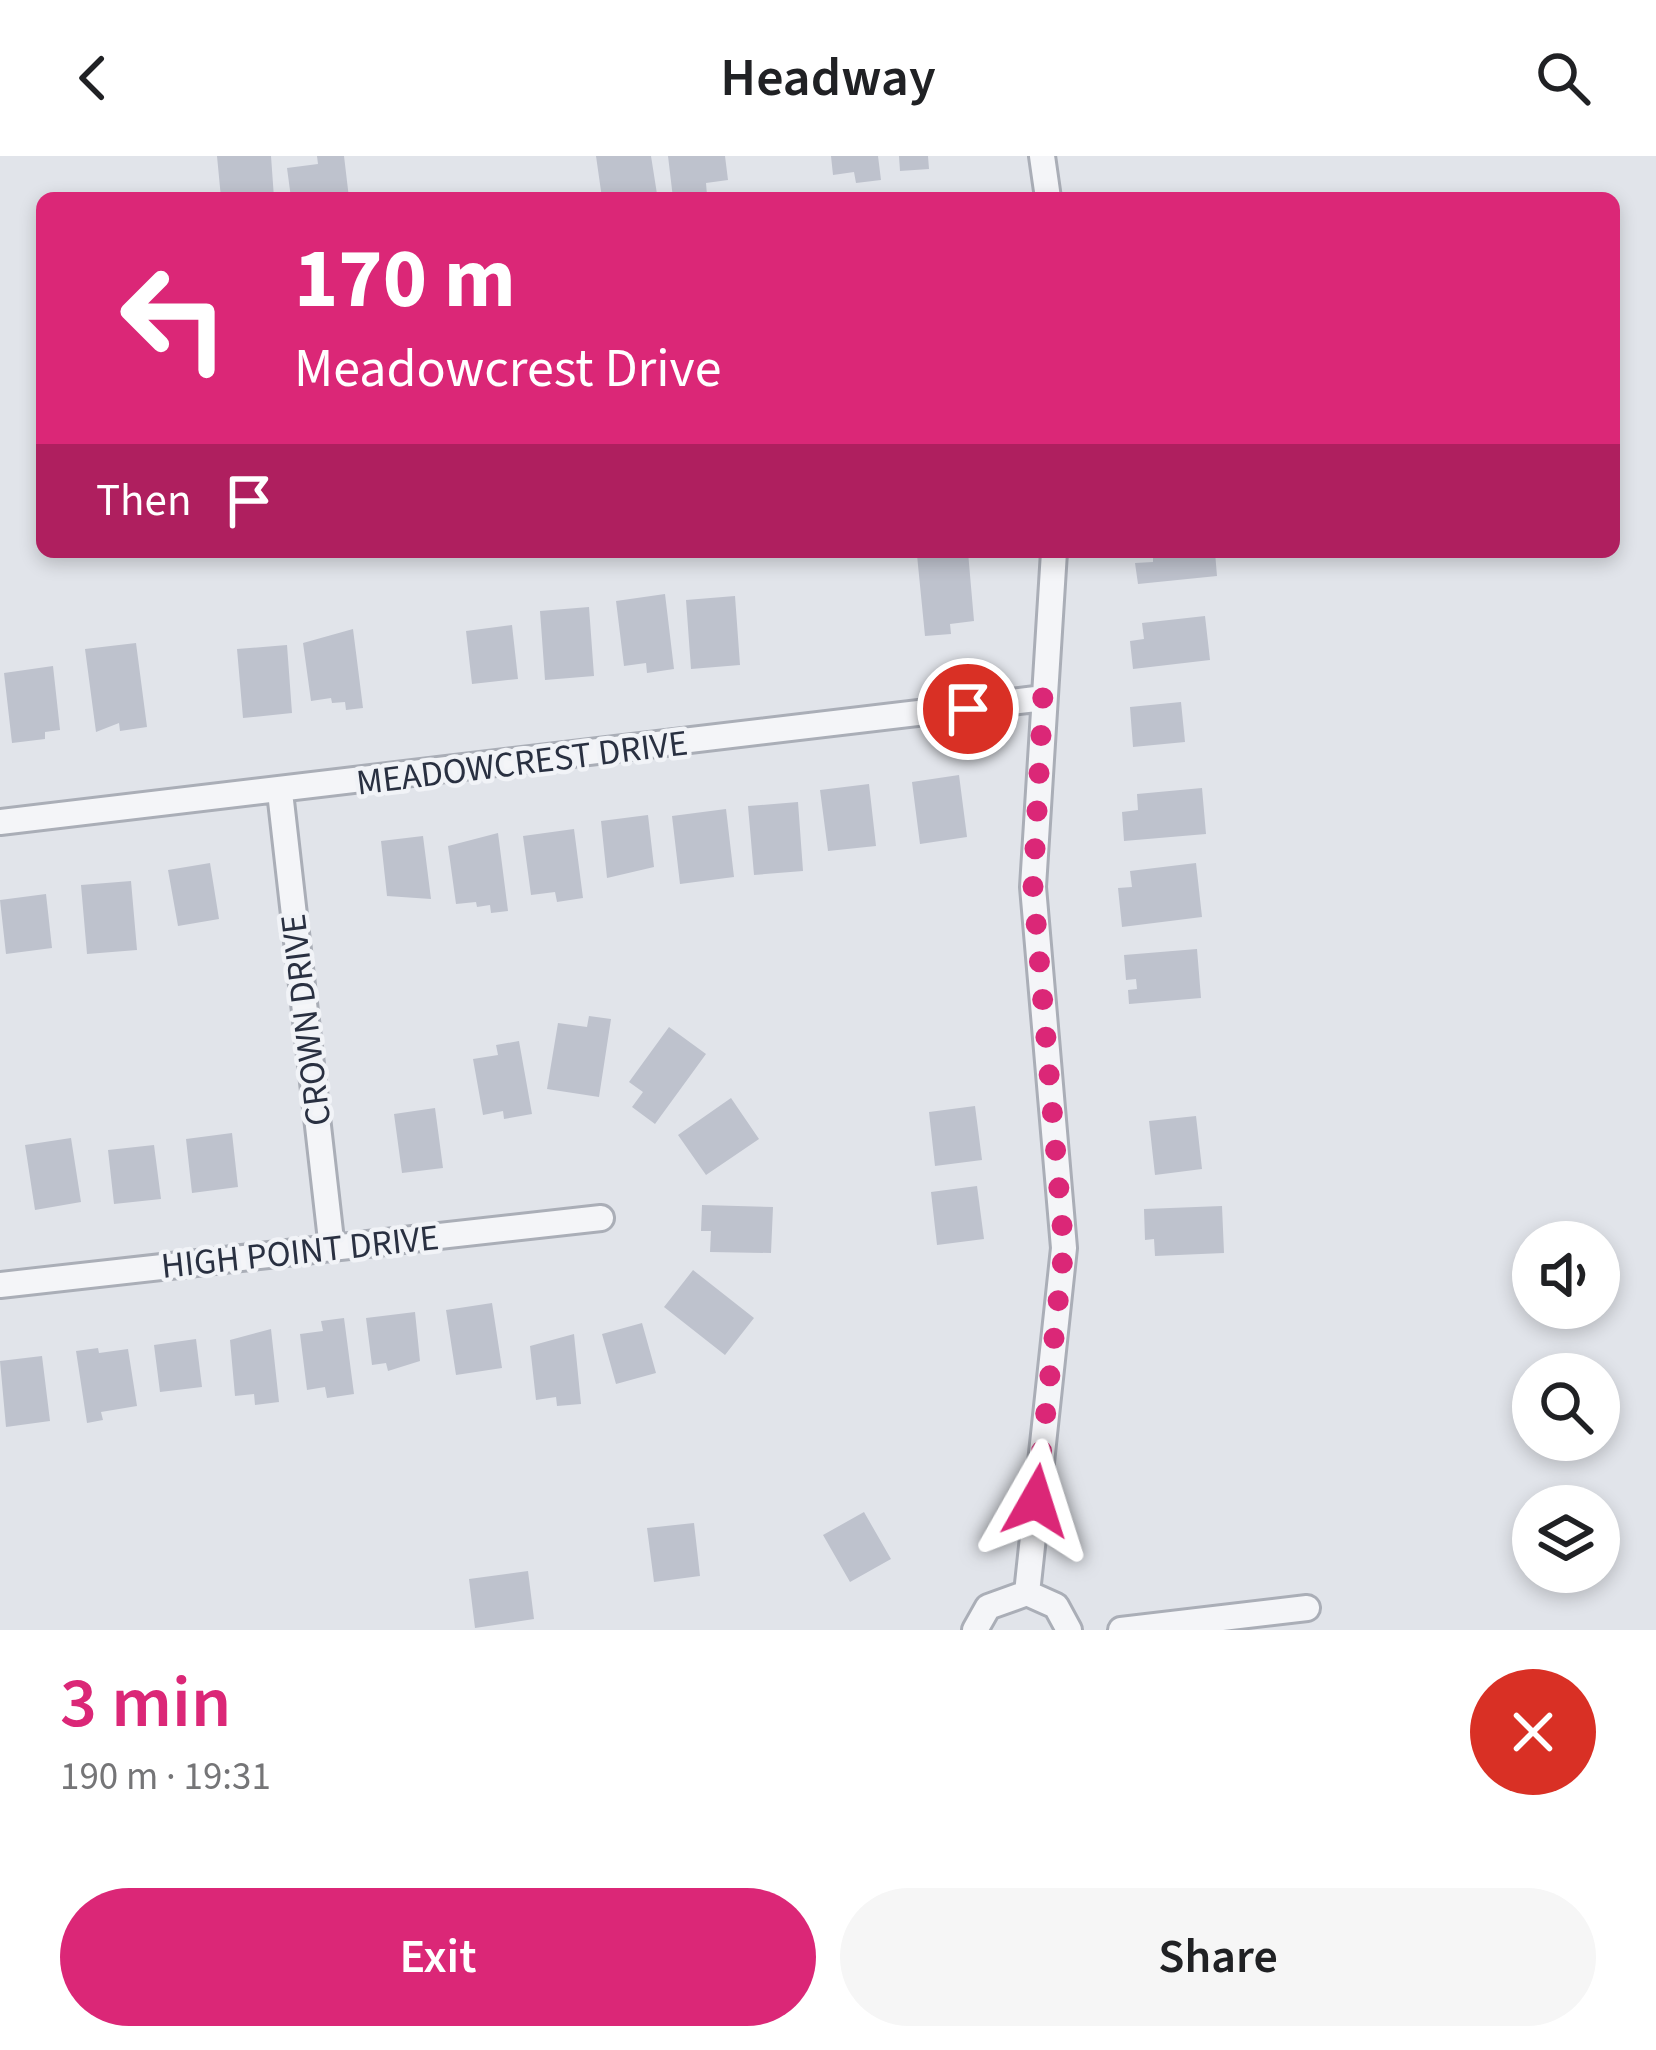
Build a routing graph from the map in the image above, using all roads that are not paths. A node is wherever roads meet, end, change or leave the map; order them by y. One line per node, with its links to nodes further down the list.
1 (1042, 156): 2 (street)
2 (1047, 192)
3 (1054, 558): 4 (street)
4 (1043, 698): 5 (street, MEADOWCREST DRIVE); 10 (street)
5 (280, 792): 6 (street, MEADOWCREST DRIVE); 8 (street, CROWN DRIVE)
6 (0, 821)
7 (601, 1218): 8 (street, HIGH POINT DRIVE)
8 (332, 1249): 9 (street, HIGH POINT DRIVE)
9 (0, 1286)
10 (1027, 1593): 12 (street); 13 (street)
11 (1307, 1608): 14 (street)
12 (975, 1630)
13 (1069, 1630)
14 (1120, 1630)

